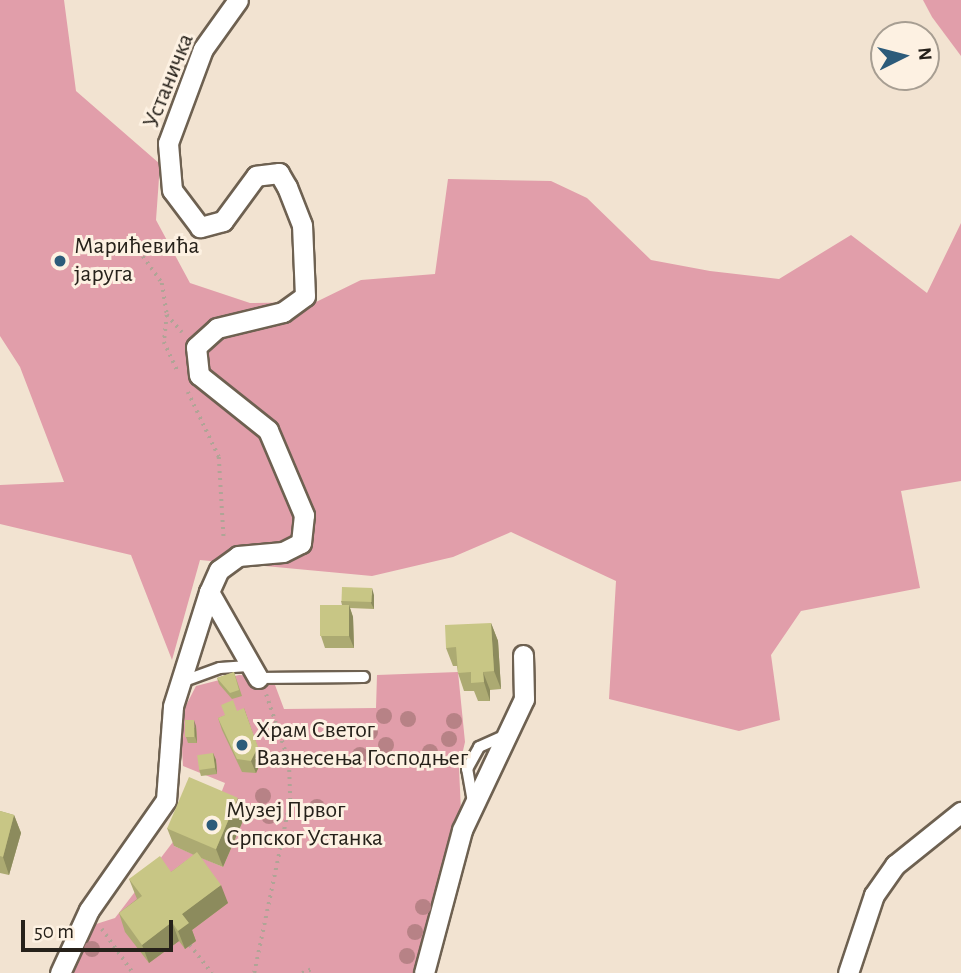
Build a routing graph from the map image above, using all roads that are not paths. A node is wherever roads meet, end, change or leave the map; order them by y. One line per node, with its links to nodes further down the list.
1 (238, 0): 2 (street, Устаничка)
2 (209, 592): 4 (street); 6 (street)
3 (523, 655): 9 (street)
4 (255, 672): 5 (lane); 6 (lane)
5 (364, 677)
6 (184, 681): 8 (street)
7 (961, 812): 10 (street)
8 (60, 973)
9 (424, 973)
10 (848, 973)

